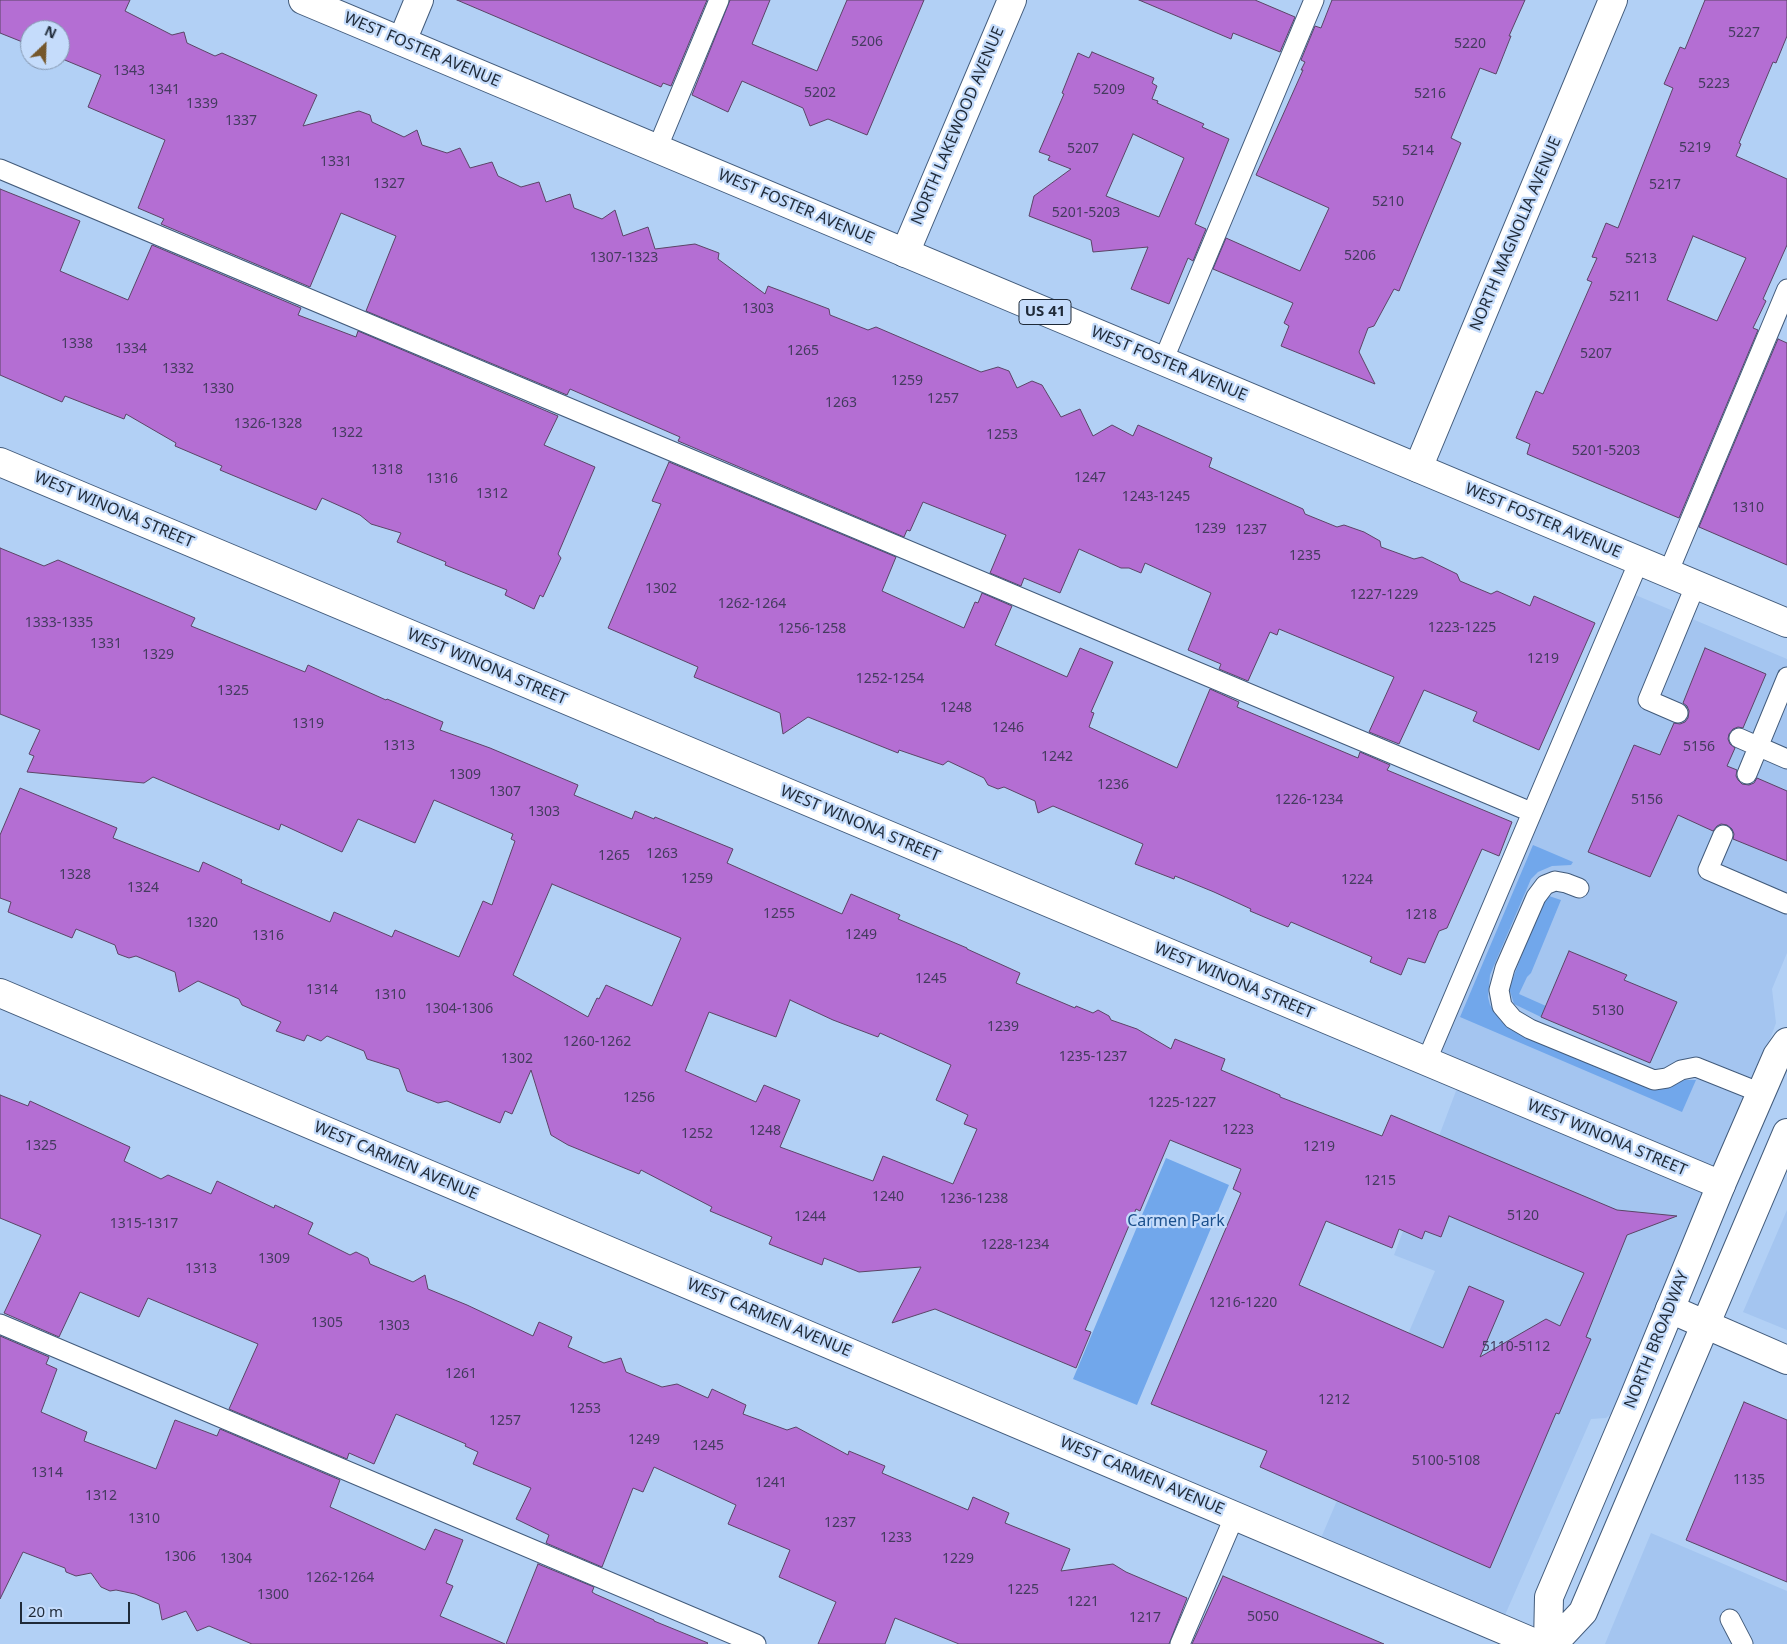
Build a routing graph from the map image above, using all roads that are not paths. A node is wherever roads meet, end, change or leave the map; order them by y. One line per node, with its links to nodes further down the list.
1 (303, 0): 7 (street, WEST FOSTER AVENUE / US 41)
2 (419, 0): 7 (street)
3 (719, 0): 8 (lane)
4 (1012, 0): 10 (street, NORTH LAKEWOOD AVENUE)
5 (1314, 0): 12 (lane)
6 (1614, 0): 14 (street, NORTH MAGNOLIA AVENUE)
7 (402, 41): 8 (street, WEST FOSTER AVENUE / US 41)
8 (657, 149): 10 (street, WEST FOSTER AVENUE / US 41)
9 (0, 170): 25 (lane)
10 (905, 253): 12 (street, WEST FOSTER AVENUE / US 41)
11 (1787, 289): 16 (lane)
12 (1163, 361): 14 (street, WEST FOSTER AVENUE / US 41)
13 (0, 462): 31 (street, WEST WINONA STREET)
14 (1418, 468): 15 (street, WEST FOSTER AVENUE / US 41)
15 (1639, 561): 16 (street, WEST FOSTER AVENUE / US 41); 25 (lane)
16 (1668, 573): 17 (street, WEST FOSTER AVENUE / US 41)
17 (1696, 584): 18 (street, WEST FOSTER AVENUE / US 41); 20 (lane)
18 (1787, 623)
19 (1787, 677): 22 (lane)
20 (1678, 713)
21 (1739, 738): 22 (lane)
22 (1759, 747): 23 (lane); 24 (lane)
23 (1787, 759)
24 (1748, 774)
25 (1531, 812): 31 (lane)
26 (1722, 835): 28 (lane)
27 (1578, 888): 32 (lane)
28 (1787, 904)
29 (0, 993): 39 (street, WEST CARMEN AVENUE)
30 (1787, 1042): 32 (street, NORTH BROADWAY)
31 (1426, 1062): 34 (street, WEST WINONA STREET)
32 (1761, 1093): 34 (street, NORTH BROADWAY)
33 (1787, 1133): 37 (street)
34 (1721, 1185): 35 (street, NORTH BROADWAY)
35 (1670, 1309): 37 (street); 44 (street, NORTH BROADWAY)
36 (0, 1324): 41 (lane)
37 (1706, 1325): 38 (street); 45 (street)
38 (1787, 1360)
39 (1235, 1515): 42 (lane); 43 (street, WEST CARMEN AVENUE)
40 (1730, 1618): 46 (lane)
41 (756, 1644)
42 (1180, 1644)
43 (1537, 1644)
44 (1548, 1644)
45 (1553, 1644)
46 (1743, 1644)

